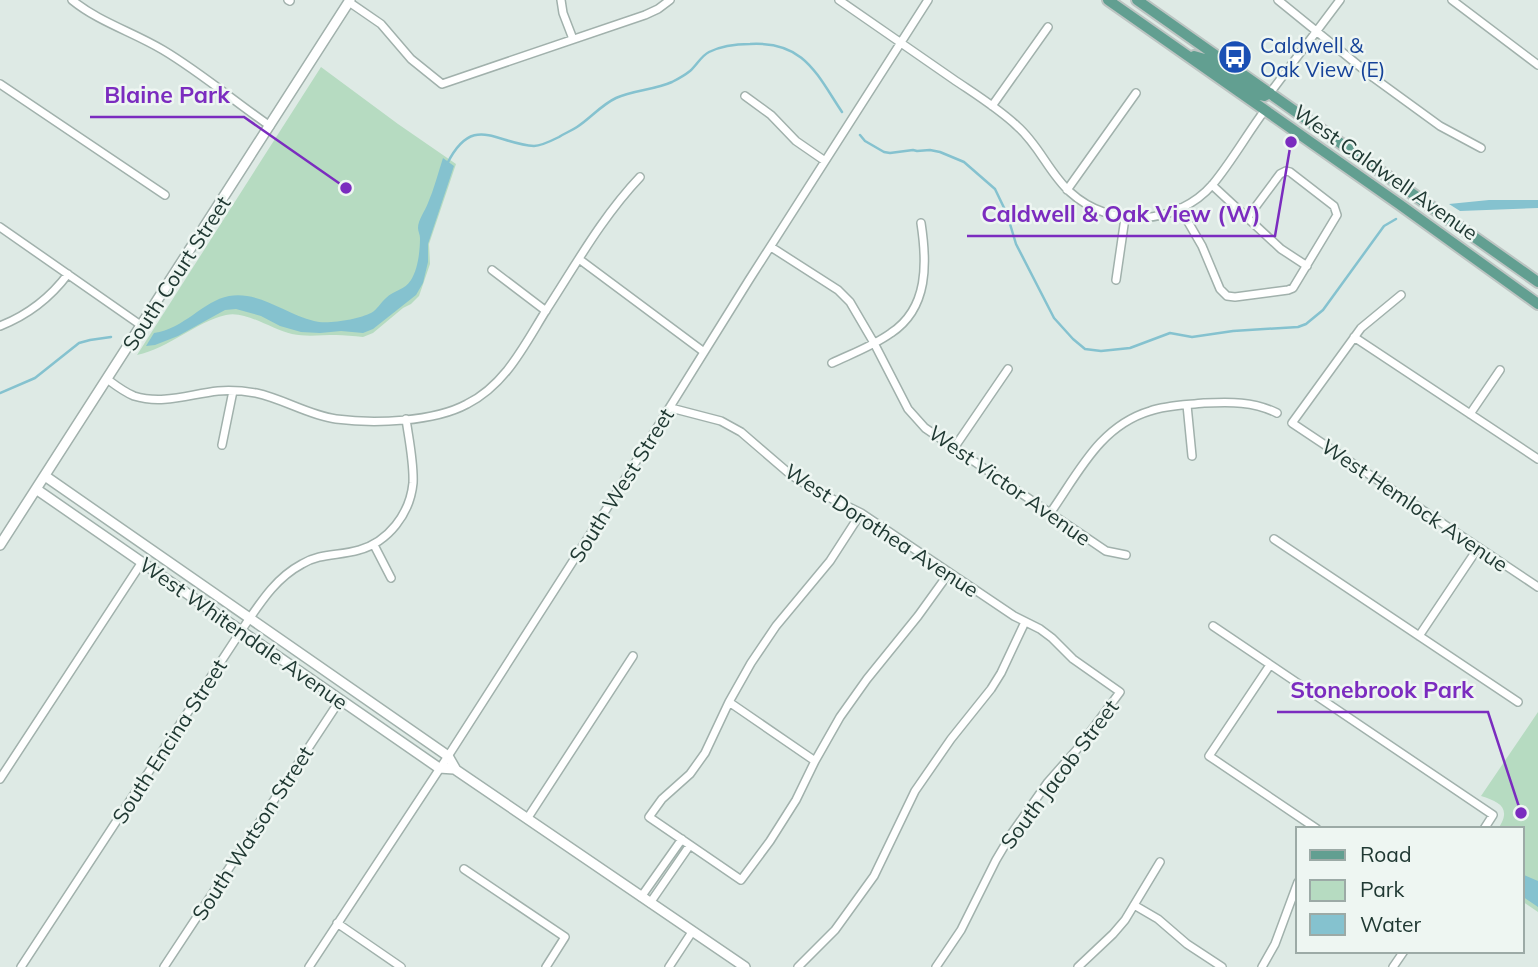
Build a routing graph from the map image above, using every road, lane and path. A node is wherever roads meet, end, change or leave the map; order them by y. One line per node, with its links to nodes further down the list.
1 (72, 0): 24 (street)
2 (561, 0): 14 (street)
3 (670, 0): 14 (street)
4 (839, 0): 15 (street)
5 (928, 0): 15 (street, South West Street)
6 (1108, 0): 16 (main road, West Caldwell Avenue)
7 (1137, 0): 20 (main road, West Caldwell Avenue)
8 (1278, 0): 13 (street)
9 (1340, 0): 13 (street)
10 (1452, 0): 17 (street)
11 (350, 1): 14 (street); 24 (street, South Court Street)
12 (1048, 27): 22 (street)
13 (1316, 32): 20 (street); 25 (street)
14 (573, 39)
15 (901, 43): 22 (street); 26 (street, South West Street)
16 (1184, 53): 20 (main road); 23 (main road, West Caldwell Avenue)
17 (1538, 65)
18 (0, 85): 30 (street)
19 (1136, 93): 29 (street)
20 (1270, 93): 42 (main road, West Caldwell Avenue)
21 (745, 96): 26 (street)
22 (992, 106): 29 (street)
23 (1265, 110): 28 (street); 44 (main road, West Caldwell Avenue)
24 (270, 126): 47 (street, South Court Street)
25 (1481, 148)
26 (825, 161): 36 (street, South West Street)
27 (640, 177): 37 (street)
28 (1212, 185): 31 (street); 32 (street)
29 (1067, 190): 33 (street)
30 (165, 195)
31 (1180, 208): 33 (street); 38 (street)
32 (1248, 217): 38 (street); 38 (street)
33 (1125, 218): 41 (street)
34 (921, 223): 49 (street)
35 (0, 227): 40 (street)
36 (771, 247): 49 (street, West Victor Avenue); 50 (street, South West Street)
37 (579, 259): 45 (street); 50 (street)
38 (1307, 267)
39 (492, 270): 45 (street)
40 (68, 274): 46 (street); 47 (street)
41 (1116, 280)
42 (1538, 282)
43 (1401, 296): 48 (street)
44 (1538, 304)
45 (545, 311): 60 (street)
46 (0, 326)
47 (142, 326): 54 (street, South Court Street)
48 (1354, 337): 59 (street); 72 (street, West Hemlock Avenue)
49 (874, 343): 51 (street); 62 (street, West Victor Avenue)
50 (704, 352): 57 (street, South West Street)
51 (832, 363)
52 (1008, 369): 62 (street)
53 (1500, 369): 59 (street)
54 (107, 379): 55 (street); 65 (street, South Court Street)
55 (233, 391): 60 (street); 61 (street)
56 (1187, 405): 58 (street); 63 (street); 67 (street)
57 (671, 408): 68 (street, West Dorothea Avenue); 89 (street, South West Street)
58 (1277, 413)
59 (1470, 414): 64 (street)
60 (406, 419): 70 (street, South Encina Street)
61 (222, 445)
62 (954, 448): 67 (street, West Victor Avenue)
63 (1192, 456)
64 (1538, 459)
65 (45, 476): 66 (street, South Court Street); 78 (street, West Whitendale Avenue)
66 (36, 489): 71 (street, South Court Street); 74 (street, West Whitendale Avenue)
67 (1051, 512): 73 (street, West Victor Avenue)
68 (862, 513): 75 (street, West Dorothea Avenue); 87 (street)
69 (1273, 538): 82 (street)
70 (374, 544): 76 (street); 78 (street, South Encina Street)
71 (0, 545)
72 (1478, 548): 77 (street, West Hemlock Avenue); 82 (street)
73 (1126, 555)
74 (142, 562): 81 (street, West Whitendale Avenue); 93 (street)
75 (949, 573): 79 (street, West Dorothea Avenue); 90 (street)
76 (391, 578)
77 (1538, 587)
78 (250, 618): 81 (street, South Encina Street); 89 (street, West Whitendale Avenue)
79 (1025, 622): 85 (street, West Dorothea Avenue); 114 (street)
80 (1213, 626): 84 (street)
81 (242, 631): 86 (street, West Whitendale Avenue); 107 (street, South Encina Street)
82 (1419, 636): 88 (street)
83 (633, 656): 94 (street)
84 (1270, 665): 95 (street); 96 (street)
85 (1120, 692): 115 (street, South Jacob Street)
86 (340, 700): 91 (street, West Whitendale Avenue); 108 (street, South Watson Street)
87 (729, 702): 90 (street); 97 (street)
88 (1518, 702)
89 (448, 756): 91 (street, South West Street); 92 (street, West Whitendale Avenue)
90 (815, 761): 98 (street)
91 (439, 768): 92 (street); 105 (street, South West Street)
92 (454, 768): 94 (street, West Whitendale Avenue)
93 (0, 779)
94 (527, 819): 102 (street, West Whitendale Avenue)
95 (1314, 827)
96 (1485, 827)
97 (682, 839): 98 (street); 102 (street)
98 (690, 845): 103 (street)
99 (1160, 862): 104 (street)
100 (464, 869): 111 (street)
101 (1296, 888): 118 (street)
102 (641, 897): 103 (street, West Whitendale Avenue)
103 (650, 903): 106 (street, West Whitendale Avenue)
104 (1134, 905): 116 (street); 117 (street)
105 (337, 923): 109 (street, South West Street); 110 (street)
106 (692, 932): 112 (street); 113 (street, West Whitendale Avenue)
107 (21, 967)
108 (164, 967)
109 (309, 967)
110 (401, 967)
111 (546, 967)
112 (669, 967)
113 (745, 967)
114 (798, 967)
115 (936, 967)
116 (1078, 967)
117 (1222, 967)
118 (1262, 967)

